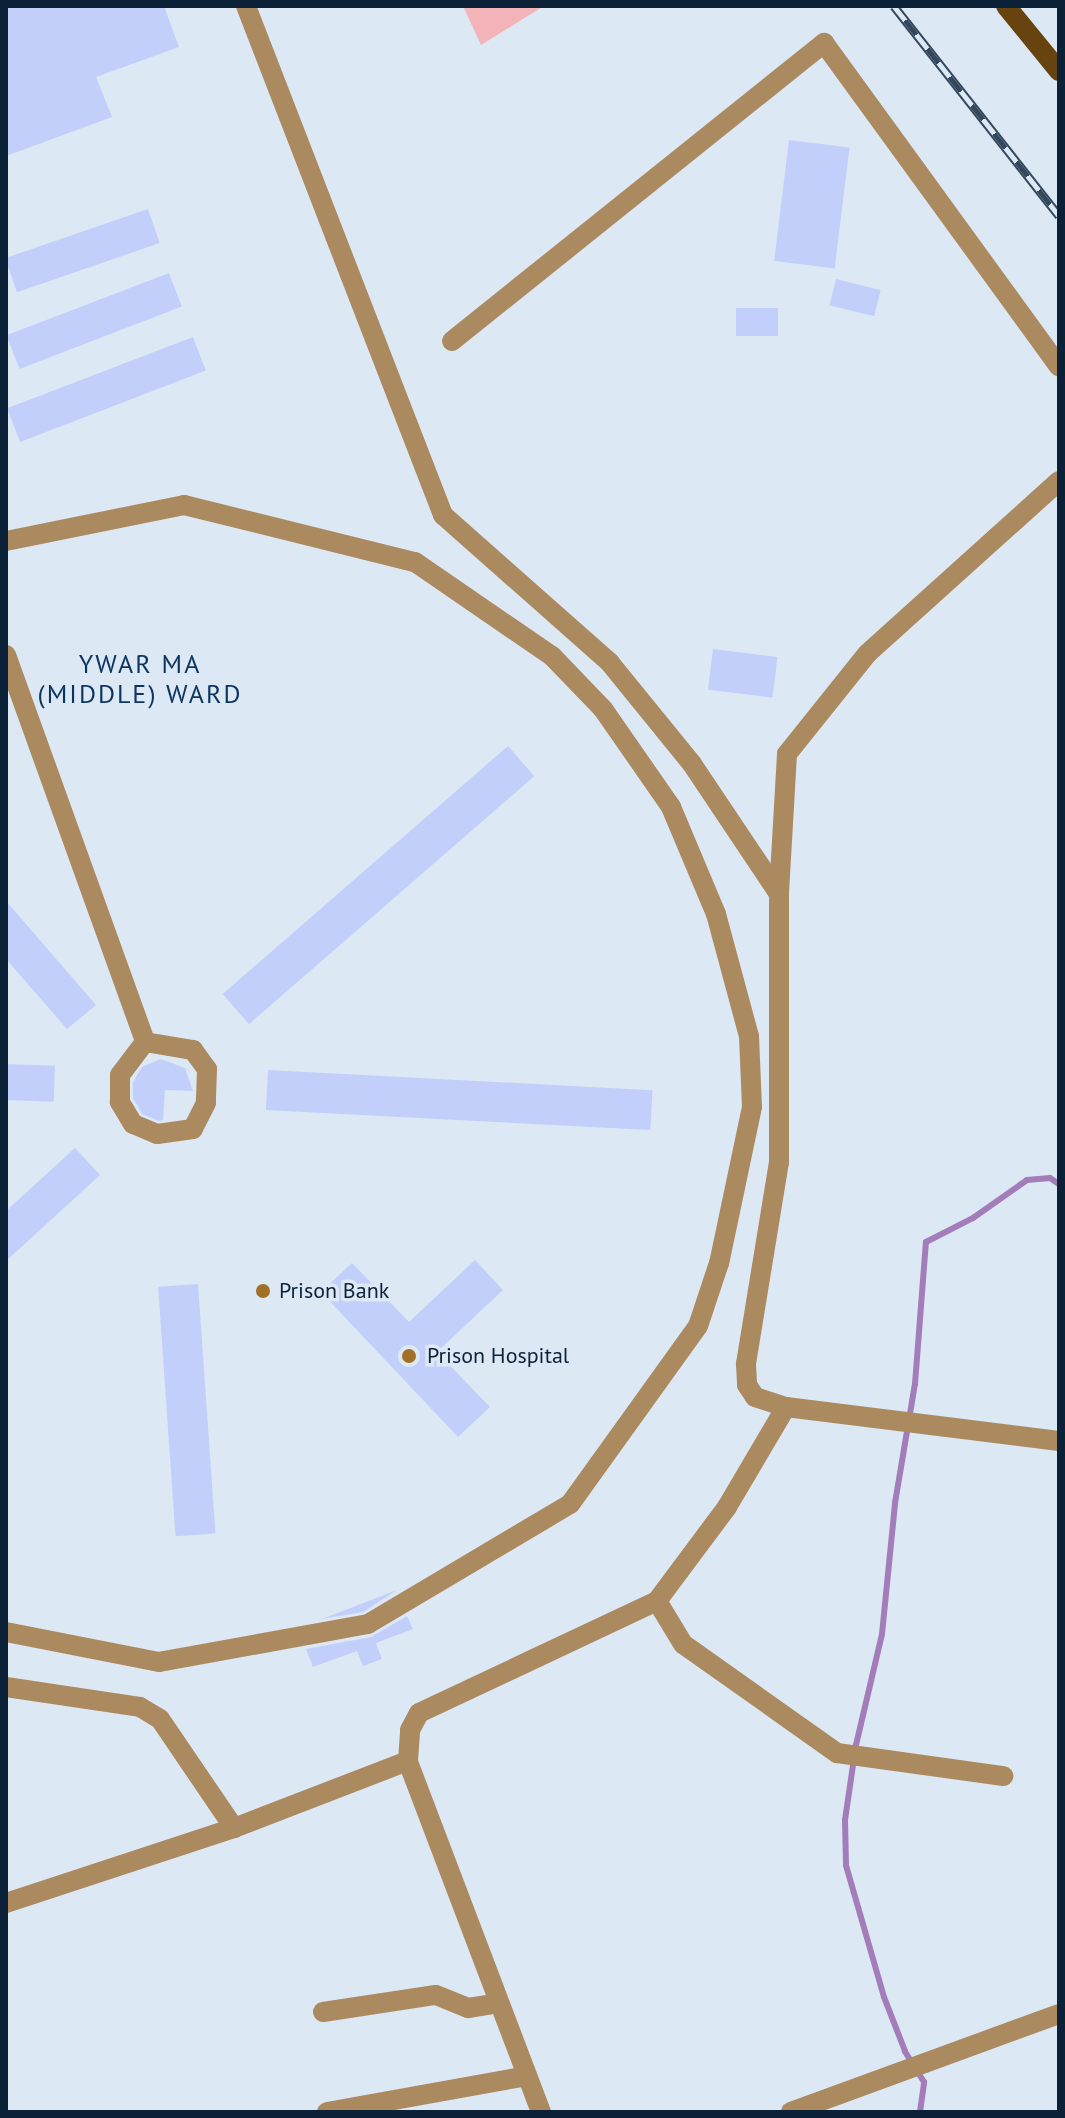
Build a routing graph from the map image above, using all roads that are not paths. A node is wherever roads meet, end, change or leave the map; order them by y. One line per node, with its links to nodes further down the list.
1 (246, 6): 9 (lane)
2 (1006, 6): 3 (main road)
3 (1059, 71)
4 (452, 341): 5 (lane)
5 (1059, 367)
6 (1059, 481): 9 (lane)
7 (6, 541): 14 (lane)
8 (6, 655): 10 (lane)
9 (779, 894): 11 (lane)
10 (145, 1042): 10 (lane)
11 (786, 1407): 12 (lane); 13 (lane)
12 (1059, 1441)
13 (657, 1601): 16 (lane); 17 (lane)
14 (6, 1632)
15 (6, 1687): 18 (lane)
16 (408, 1761): 18 (lane); 20 (lane)
17 (1003, 1776)
18 (234, 1828): 19 (lane)
19 (6, 1903)
20 (499, 2003): 21 (lane); 23 (lane)
21 (323, 2012)
22 (1059, 2014): 26 (lane)
23 (527, 2076): 24 (lane); 25 (lane)
24 (327, 2112)
25 (541, 2112)
26 (791, 2112)

